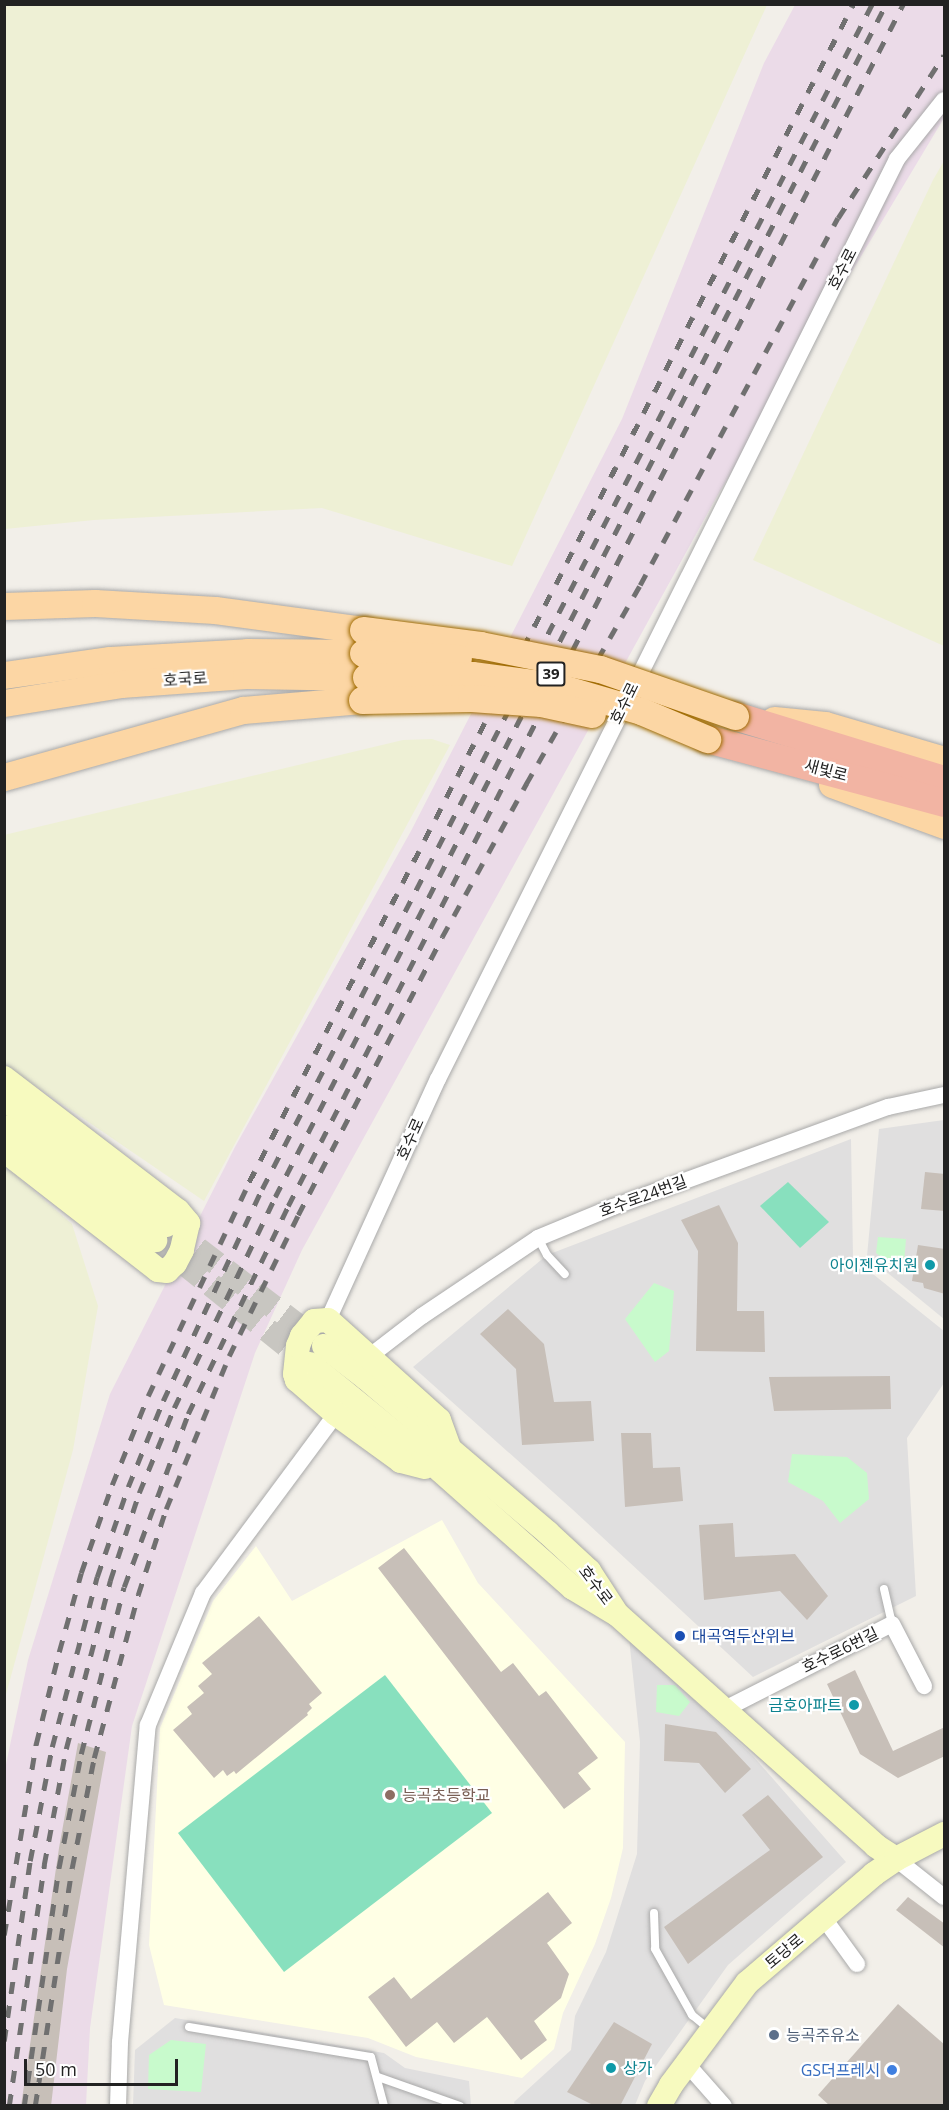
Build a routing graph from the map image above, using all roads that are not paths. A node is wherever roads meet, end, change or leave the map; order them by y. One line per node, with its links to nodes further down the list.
1 (945, 99): 20 (street, 호수로)
2 (4, 606): 3 (main road)
3 (363, 665): 4 (main road, 호국로 / 39); 5 (main road, 호국로 / 39); 6 (main road, 39, bridge); 7 (main road, 39, bridge); 9 (main road)
4 (4, 675)
5 (4, 702)
6 (735, 716): 8 (main road); 10 (highway, 새빛로 / 39)
7 (707, 739): 11 (highway, 새빛로 / 39); 12 (main road)
8 (945, 760)
9 (4, 777)
10 (945, 780)
11 (945, 803)
12 (945, 825)
13 (4, 1078): 17 (main road)
14 (945, 1095): 18 (street, 호수로24번길)
15 (4, 1098): 16 (main road)
16 (4, 1127)
17 (4, 1150)
18 (538, 1238): 19 (lane); 22 (street, 호수로24번길)
19 (566, 1274)
20 (328, 1320): 22 (main road); 23 (main road)
21 (317, 1355): 24 (main road, 호수로)
22 (370, 1356): 24 (main road)
23 (336, 1414): 24 (main road); 39 (street)
24 (445, 1461): 28 (main road, 호수로)
25 (884, 1589): 26 (lane)
26 (892, 1624): 27 (street, 호수로6번길); 28 (street, 호수로6번길)
27 (924, 1686)
28 (725, 1709): 30 (main road, 호수로)
29 (945, 1834): 30 (main road, 토당로)
30 (896, 1859): 31 (street); 33 (main road, 토당로)
31 (945, 1897)
32 (654, 1913): 36 (lane)
33 (823, 1917): 34 (street); 36 (main road, 토당로)
34 (857, 1964)
35 (189, 2027): 38 (lane)
36 (711, 2031): 37 (main road, 토당로)
37 (687, 2064): 42 (main road, 토당로); 43 (street)
38 (378, 2077): 40 (lane); 41 (lane)
39 (118, 2106)
40 (384, 2106)
41 (460, 2106)
42 (659, 2106)
43 (724, 2106)

